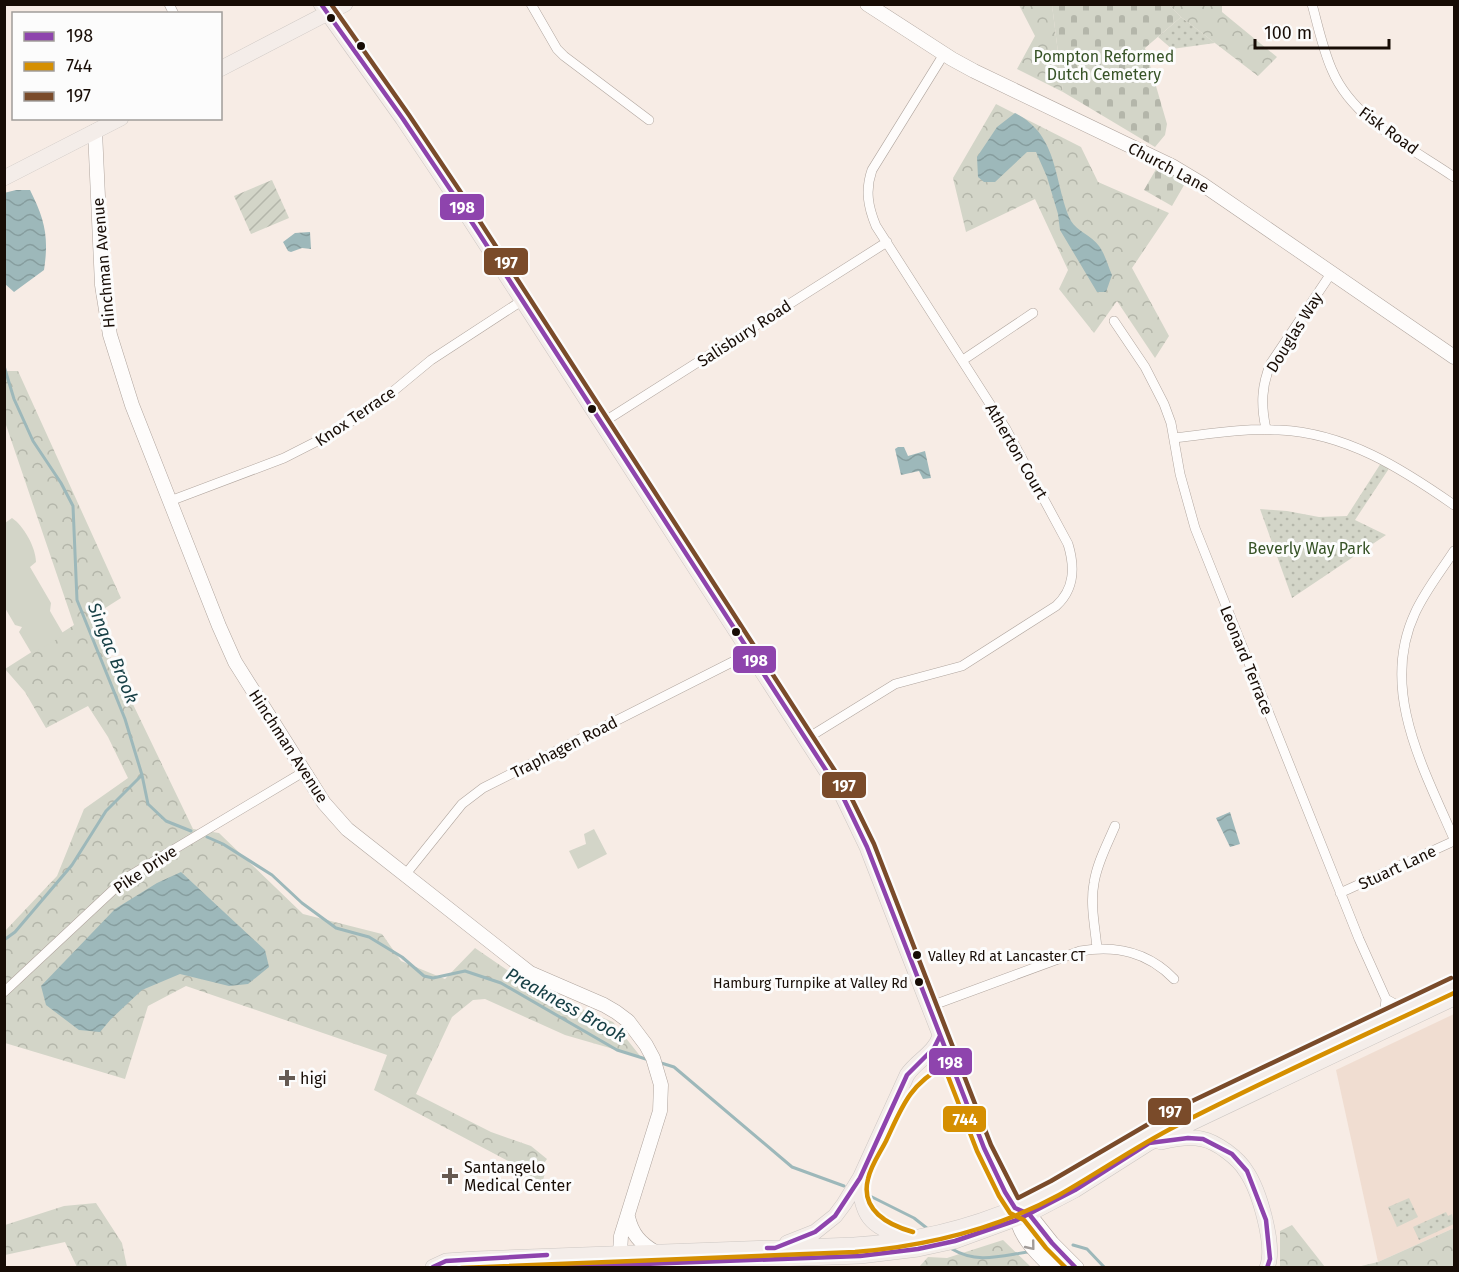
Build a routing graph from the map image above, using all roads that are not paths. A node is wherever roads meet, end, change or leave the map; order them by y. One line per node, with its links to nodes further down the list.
1 (345, 4): 5 (main road)
2 (531, 4): 9 (street)
3 (867, 4): 6 (street, Church Lane)
4 (1312, 4): 11 (street, Fisk Road)
5 (324, 9): 7 (main road); 15 (main road)
6 (944, 54): 13 (street, Atherton Court); 14 (street, Church Lane)
7 (222, 68)
8 (117, 120): 10 (main road)
9 (649, 120)
10 (95, 131): 12 (main road); 23 (street, Hinchman Avenue)
11 (1455, 177)
12 (4, 178)
13 (886, 242): 19 (street, Atherton Court); 20 (street, Salisbury Road)
14 (1332, 273): 18 (street, Church Lane); 21 (street, Douglas Way)
15 (523, 300): 20 (main road); 23 (street, Knox Terrace)
16 (1033, 313): 19 (street)
17 (1114, 321): 22 (street, Leonard Terrace)
18 (1455, 357)
19 (963, 360): 27 (street, Atherton Court)
20 (602, 423): 26 (main road)
21 (1266, 429): 22 (street); 24 (street)
22 (1174, 438): 32 (street, Leonard Terrace)
23 (170, 501): 28 (street, Hinchman Avenue)
24 (1455, 505)
25 (1455, 551): 30 (street)
26 (750, 653): 27 (main road); 31 (street, Traphagen Road)
27 (806, 739): 38 (main road)
28 (304, 771): 31 (street, Hinchman Avenue); 36 (street, Pike Drive)
29 (1115, 826): 33 (street)
30 (1455, 840): 32 (street, Stuart Lane)
31 (405, 875): 46 (street, Hinchman Avenue)
32 (1340, 893): 39 (street, Leonard Terrace)
33 (1097, 948): 34 (street); 38 (street)
34 (1173, 979)
35 (1455, 985): 39 (main road)
36 (4, 992)
37 (1455, 998): 43 (main road)
38 (928, 1007): 40 (main road)
39 (1392, 1014): 45 (main road)
40 (940, 1036): 41 (main road); 42 (main road)
41 (948, 1056): 42 (main road); 45 (main road)
42 (901, 1089): 44 (main road)
43 (1149, 1143): 45 (main road); 56 (main road)
44 (860, 1178): 47 (main road); 48 (main road)
45 (1020, 1214): 47 (main road); 54 (street, one-way to 54); 55 (street)
46 (628, 1217): 49 (street); 50 (street, Hinchman Avenue)
47 (935, 1239): 48 (main road); 50 (main road)
48 (775, 1248): 49 (main road)
49 (655, 1252): 50 (main road)
50 (622, 1258): 51 (main road); 53 (main road)
51 (434, 1267): 52 (main road)
52 (428, 1268)
53 (522, 1268)
54 (1052, 1268)
55 (1077, 1268)
56 (1267, 1268)

